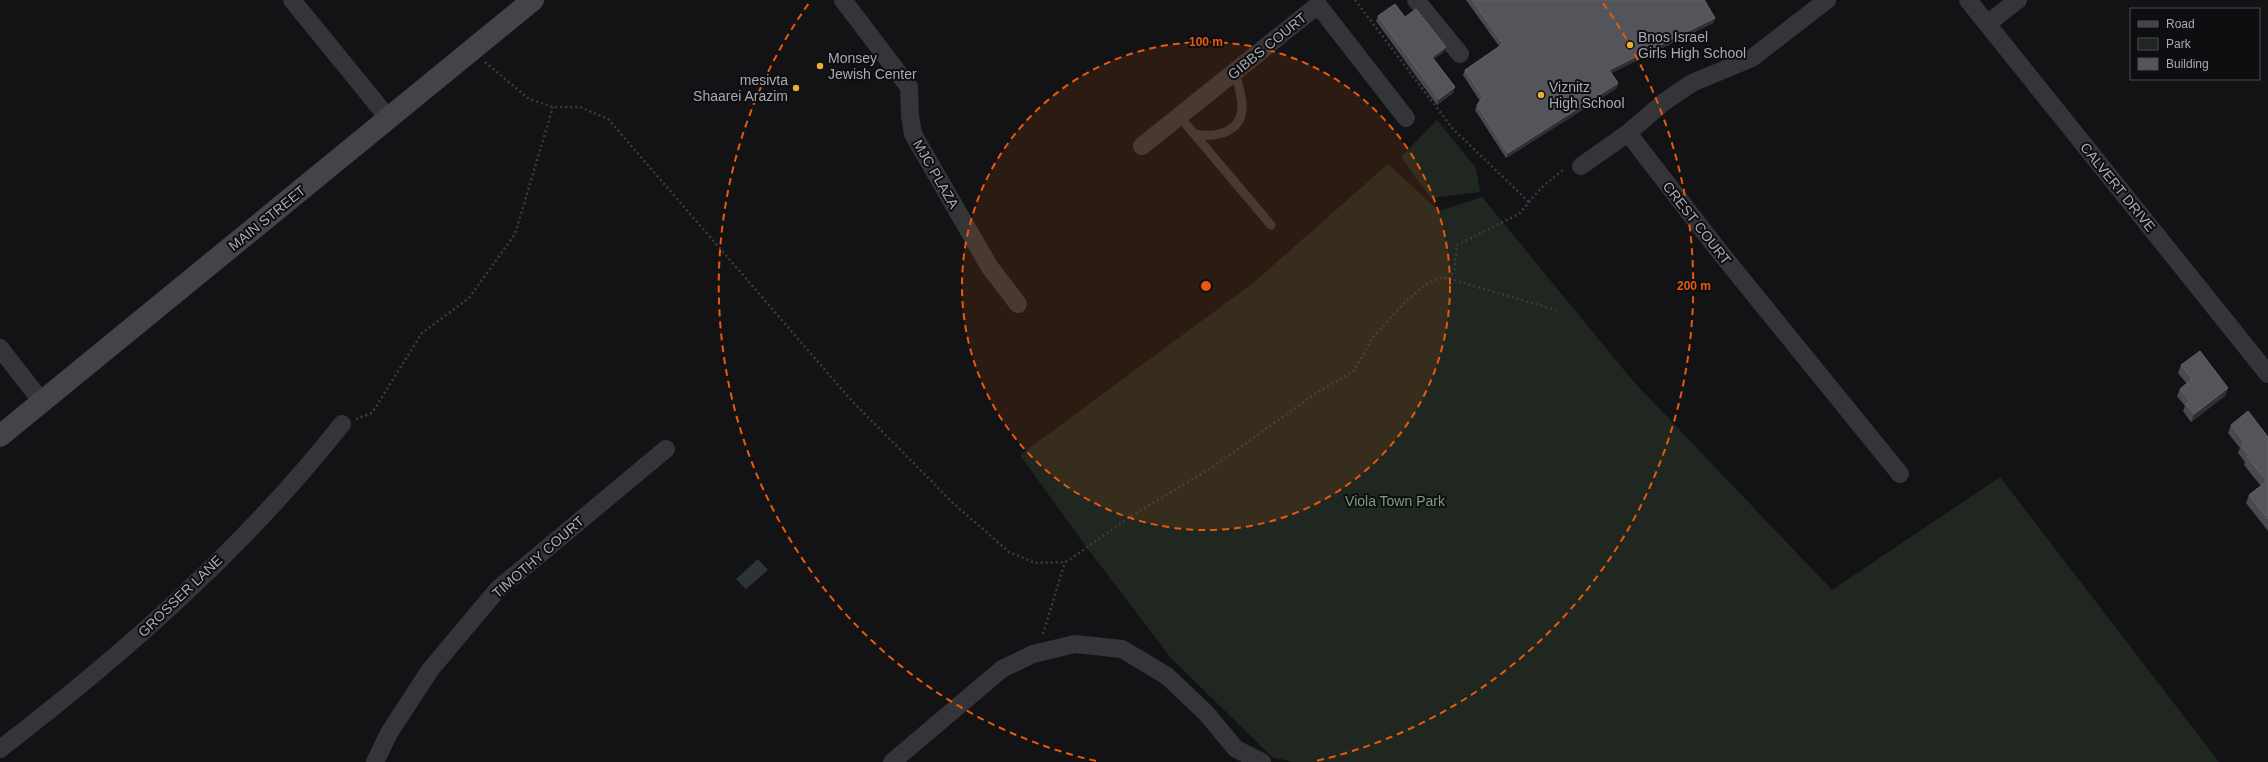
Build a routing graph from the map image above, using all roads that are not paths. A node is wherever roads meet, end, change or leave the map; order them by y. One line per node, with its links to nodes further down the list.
1 (292, 0): 14 (street)
2 (534, 0): 14 (main road, MAIN STREET)
3 (843, 0): 20 (street, MJC PLAZA)
4 (1416, 0): 10 (street)
5 (1827, 0): 15 (street)
6 (1968, 0): 9 (street, CALVERT DRIVE)
7 (2018, 0): 9 (street)
8 (1319, 2): 11 (street, GIBBS COURT); 13 (street, GIBBS COURT)
9 (1987, 24): 22 (street, CALVERT DRIVE)
10 (1460, 54)
11 (1235, 71): 12 (street, GIBBS COURT); 16 (lane)
12 (1179, 116): 16 (lane); 17 (street, GIBBS COURT)
13 (1406, 118)
14 (389, 119): 23 (main road, MAIN STREET)
15 (1628, 133): 18 (street); 27 (street, CREST COURT)
16 (1195, 134): 19 (lane)
17 (1142, 146)
18 (1581, 166)
19 (1271, 225)
20 (1018, 304)
21 (0, 348): 23 (street)
22 (2268, 374)
23 (42, 402): 25 (main road, MAIN STREET)
24 (342, 424): 28 (street, GROSSER LANE)
25 (0, 436)
26 (666, 449): 29 (street, TIMOTHY COURT)
27 (1900, 474)
28 (0, 749)
29 (375, 762)
30 (892, 762): 31 (street)
31 (1262, 762)

